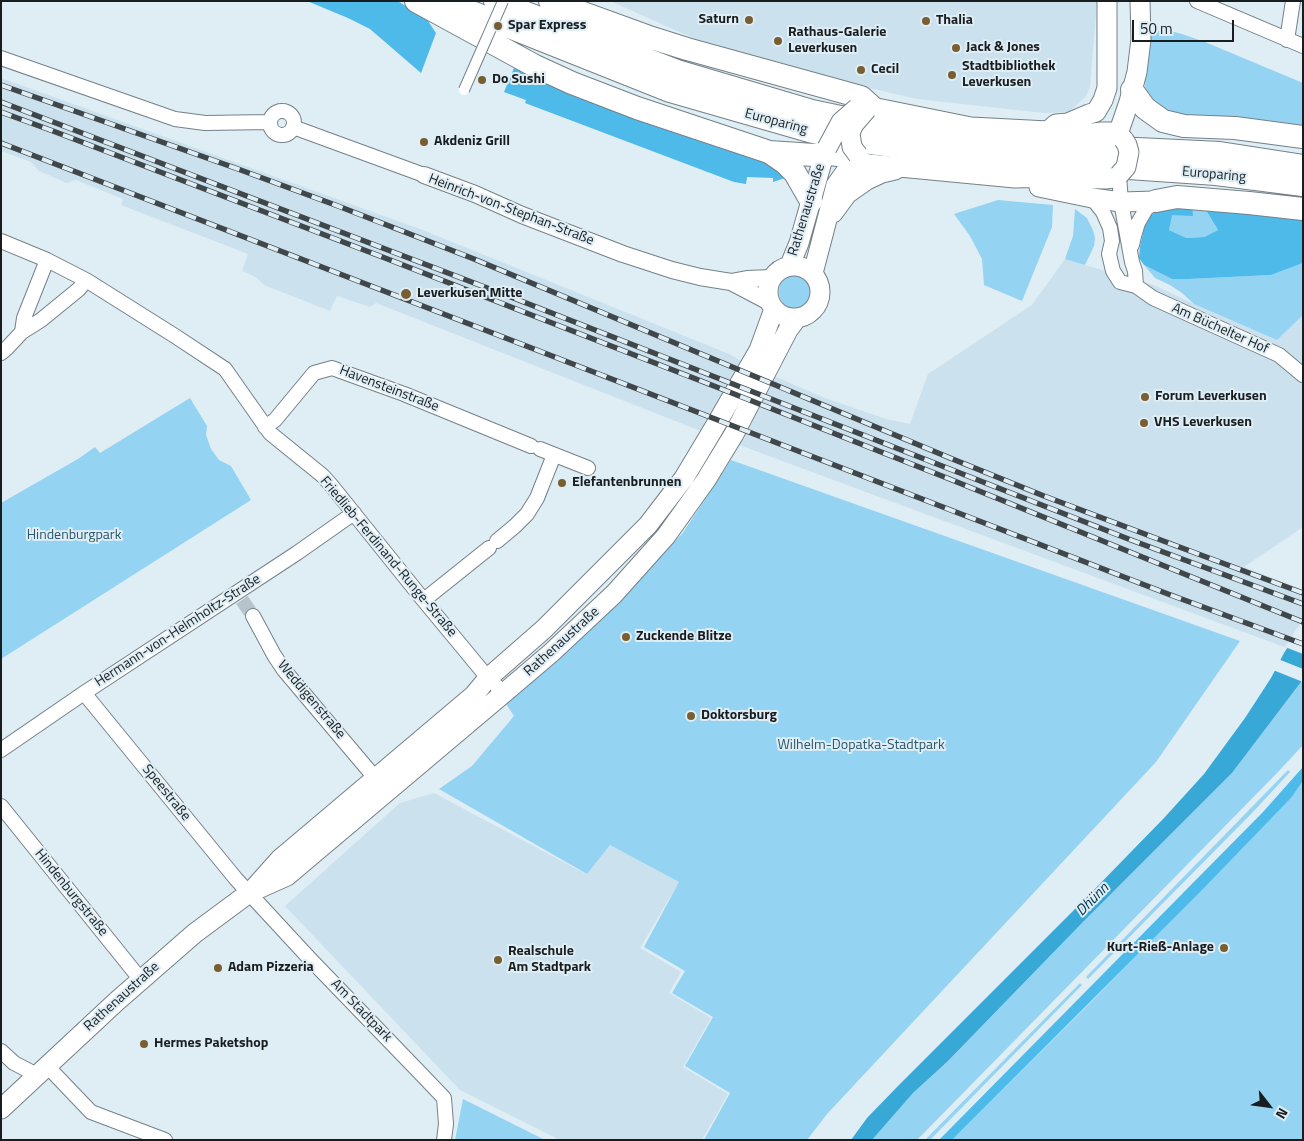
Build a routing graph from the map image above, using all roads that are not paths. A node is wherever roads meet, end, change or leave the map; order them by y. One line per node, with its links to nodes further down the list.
1 (416, 1): 23 (highway)
2 (444, 1): 31 (highway, Europaring)
3 (495, 1): 26 (highway, Europaring)
4 (503, 1): 15 (street, bridge)
5 (550, 1): 18 (highway)
6 (1108, 1): 17 (main road)
7 (1119, 1): 17 (main road)
8 (1128, 1): 16 (main road)
9 (1140, 1): 16 (main road)
10 (1197, 1): 12 (street)
11 (1293, 1): 12 (street)
12 (1287, 40): 13 (street)
13 (1303, 46)
14 (1, 58): 28 (street, Heinrich-von-Stephan-Straße)
15 (464, 90)
16 (1132, 90): 19 (highway); 21 (main road)
17 (1104, 100): 20 (main road)
18 (866, 107): 20 (main road); 24 (main road, Rathenaustraße, bridge); 25 (main road, bridge)
19 (1184, 126): 21 (highway); 22 (highway)
20 (1048, 131): 21 (main road)
21 (1129, 136): 30 (main road, bridge)
22 (1303, 137)
23 (769, 152): 24 (highway); 34 (highway)
24 (826, 152): 25 (main road); 34 (main road, Rathenaustraße)
25 (863, 159): 27 (main road); 37 (main road, Rathenaustraße)
26 (1303, 166)
27 (906, 168): 29 (main road); 37 (main road)
28 (424, 175): 45 (street, Heinrich-von-Stephan-Straße)
29 (1015, 178): 30 (main road); 32 (main road)
30 (1128, 179): 33 (highway); 35 (street)
31 (1303, 185)
32 (1092, 198): 35 (main road); 46 (street, Am Büchelter Hof)
33 (1167, 199): 35 (main road); 36 (highway); 39 (street)
34 (811, 201): 41 (main road, Rathenaustraße)
35 (1121, 202): 39 (street)
36 (1303, 210)
37 (827, 224): 42 (main road, Rathenaustraße)
38 (1, 241): 40 (street, Friedlieb-Ferdinand-Runge-Straße)
39 (1131, 253): 46 (street)
40 (47, 260): 44 (street, Friedlieb-Ferdinand-Runge-Straße); 49 (street)
41 (790, 265): 42 (main road); 43 (main road)
42 (813, 274): 48 (main road)
43 (771, 278): 45 (street, Heinrich-von-Stephan-Straße); 47 (main road)
44 (86, 280): 49 (street); 52 (street, Friedlieb-Ferdinand-Runge-Straße)
45 (731, 282): 47 (street, Heinrich-von-Stephan-Straße)
46 (1136, 286): 51 (street, Am Büchelter Hof)
47 (771, 305): 48 (main road); 58 (main road, Rathenaustraße)
48 (797, 318): 60 (main road, Rathenaustraße)
49 (22, 332): 50 (street)
50 (1, 353)
51 (1303, 375)
52 (265, 427): 53 (street, Havensteinstraße); 55 (street, Friedlieb-Ferdinand-Runge-Straße)
53 (554, 455): 54 (street, Havensteinstraße); 56 (street)
54 (588, 468)
55 (354, 513): 56 (street, Friedlieb-Ferdinand-Runge-Straße); 59 (street, Hermann-von-Helmholtz-Straße)
56 (424, 600): 58 (street, Friedlieb-Ferdinand-Runge-Straße)
57 (252, 616): 62 (street, Weddigenstraße)
58 (488, 678): 60 (street, Friedlieb-Ferdinand-Runge-Straße); 62 (main road, Rathenaustraße)
59 (84, 693): 61 (street, Hermann-von-Helmholtz-Straße); 64 (street, Speestraße)
60 (504, 693): 64 (main road, Rathenaustraße)
61 (1, 750)
62 (376, 779): 64 (main road, Rathenaustraße)
63 (1, 806): 65 (street, Hindenburgstraße)
64 (249, 893): 65 (main road, Rathenaustraße); 70 (street, Am Stadtpark)
65 (141, 980): 67 (main road, Rathenaustraße)
66 (1, 1051): 67 (street)
67 (42, 1070): 68 (main road, Rathenaustraße); 69 (street)
68 (1, 1109)
69 (165, 1140)
70 (444, 1140)

